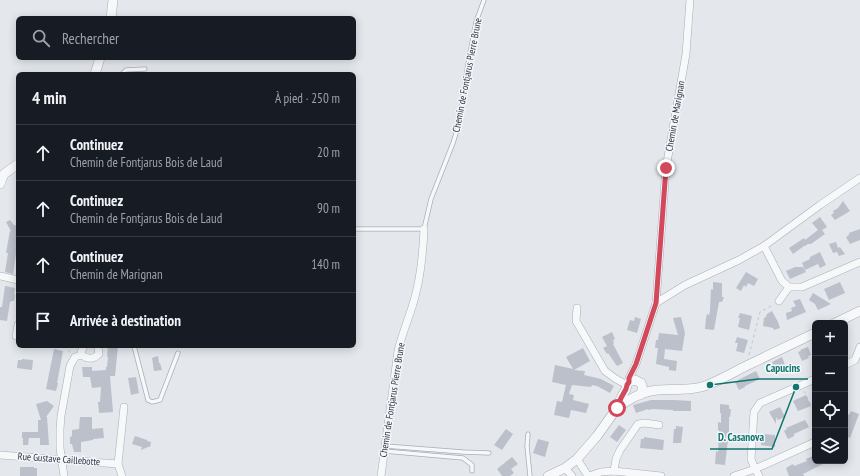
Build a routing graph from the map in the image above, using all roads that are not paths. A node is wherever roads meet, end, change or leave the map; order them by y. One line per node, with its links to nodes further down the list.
1 (113, 0): 4 (street)
2 (484, 0): 13 (lane, Chemin de Fontjarus Pierre Brune)
3 (690, 0): 20 (street, Chemin de Marignan)
4 (111, 16)
5 (99, 60): 7 (street)
6 (145, 69): 8 (lane)
7 (96, 72)
8 (124, 72)
9 (16, 165): 11 (street)
10 (860, 178): 14 (street)
11 (0, 184)
12 (356, 228): 13 (lane)
13 (424, 229): 38 (street, Chemin de Fontjarus Pierre Brune)
14 (764, 246): 18 (street); 20 (street)
15 (860, 262): 18 (street)
16 (0, 276): 17 (street)
17 (16, 280)
18 (789, 287): 19 (street)
19 (779, 301)
20 (656, 303): 33 (street, Chemin de Marignan)
21 (577, 308): 33 (street)
22 (860, 311): 23 (street)
23 (841, 320)
24 (812, 334): 33 (street)
25 (860, 347): 31 (street)
26 (83, 348): 30 (street)
27 (97, 348): 30 (street)
28 (135, 348): 29 (lane)
29 (178, 353)
30 (78, 356): 42 (street)
31 (848, 364)
32 (812, 380): 45 (street)
33 (634, 388): 41 (street)
34 (124, 407): 43 (street)
35 (658, 425): 47 (street)
36 (528, 434): 51 (lane)
37 (812, 443): 45 (street)
38 (385, 448): 39 (lane); 46 (lane); 50 (street, Chemin de Fontjarus Pierre Brune)
39 (489, 453)
40 (0, 455): 42 (street, Rue Gustave Caillebotte)
41 (577, 459): 44 (street); 54 (street)
42 (61, 460): 43 (street, Rue Gustave Caillebotte); 48 (street)
43 (118, 464): 49 (street)
44 (565, 468): 52 (street); 53 (street)
45 (755, 468): 56 (street); 57 (street)
46 (472, 471)
47 (614, 471): 54 (street); 55 (street)
48 (64, 476)
49 (122, 476)
50 (381, 476)
51 (530, 476)
52 (548, 476)
53 (572, 476)
54 (589, 476)
55 (661, 476)
56 (734, 476)
57 (759, 476)

